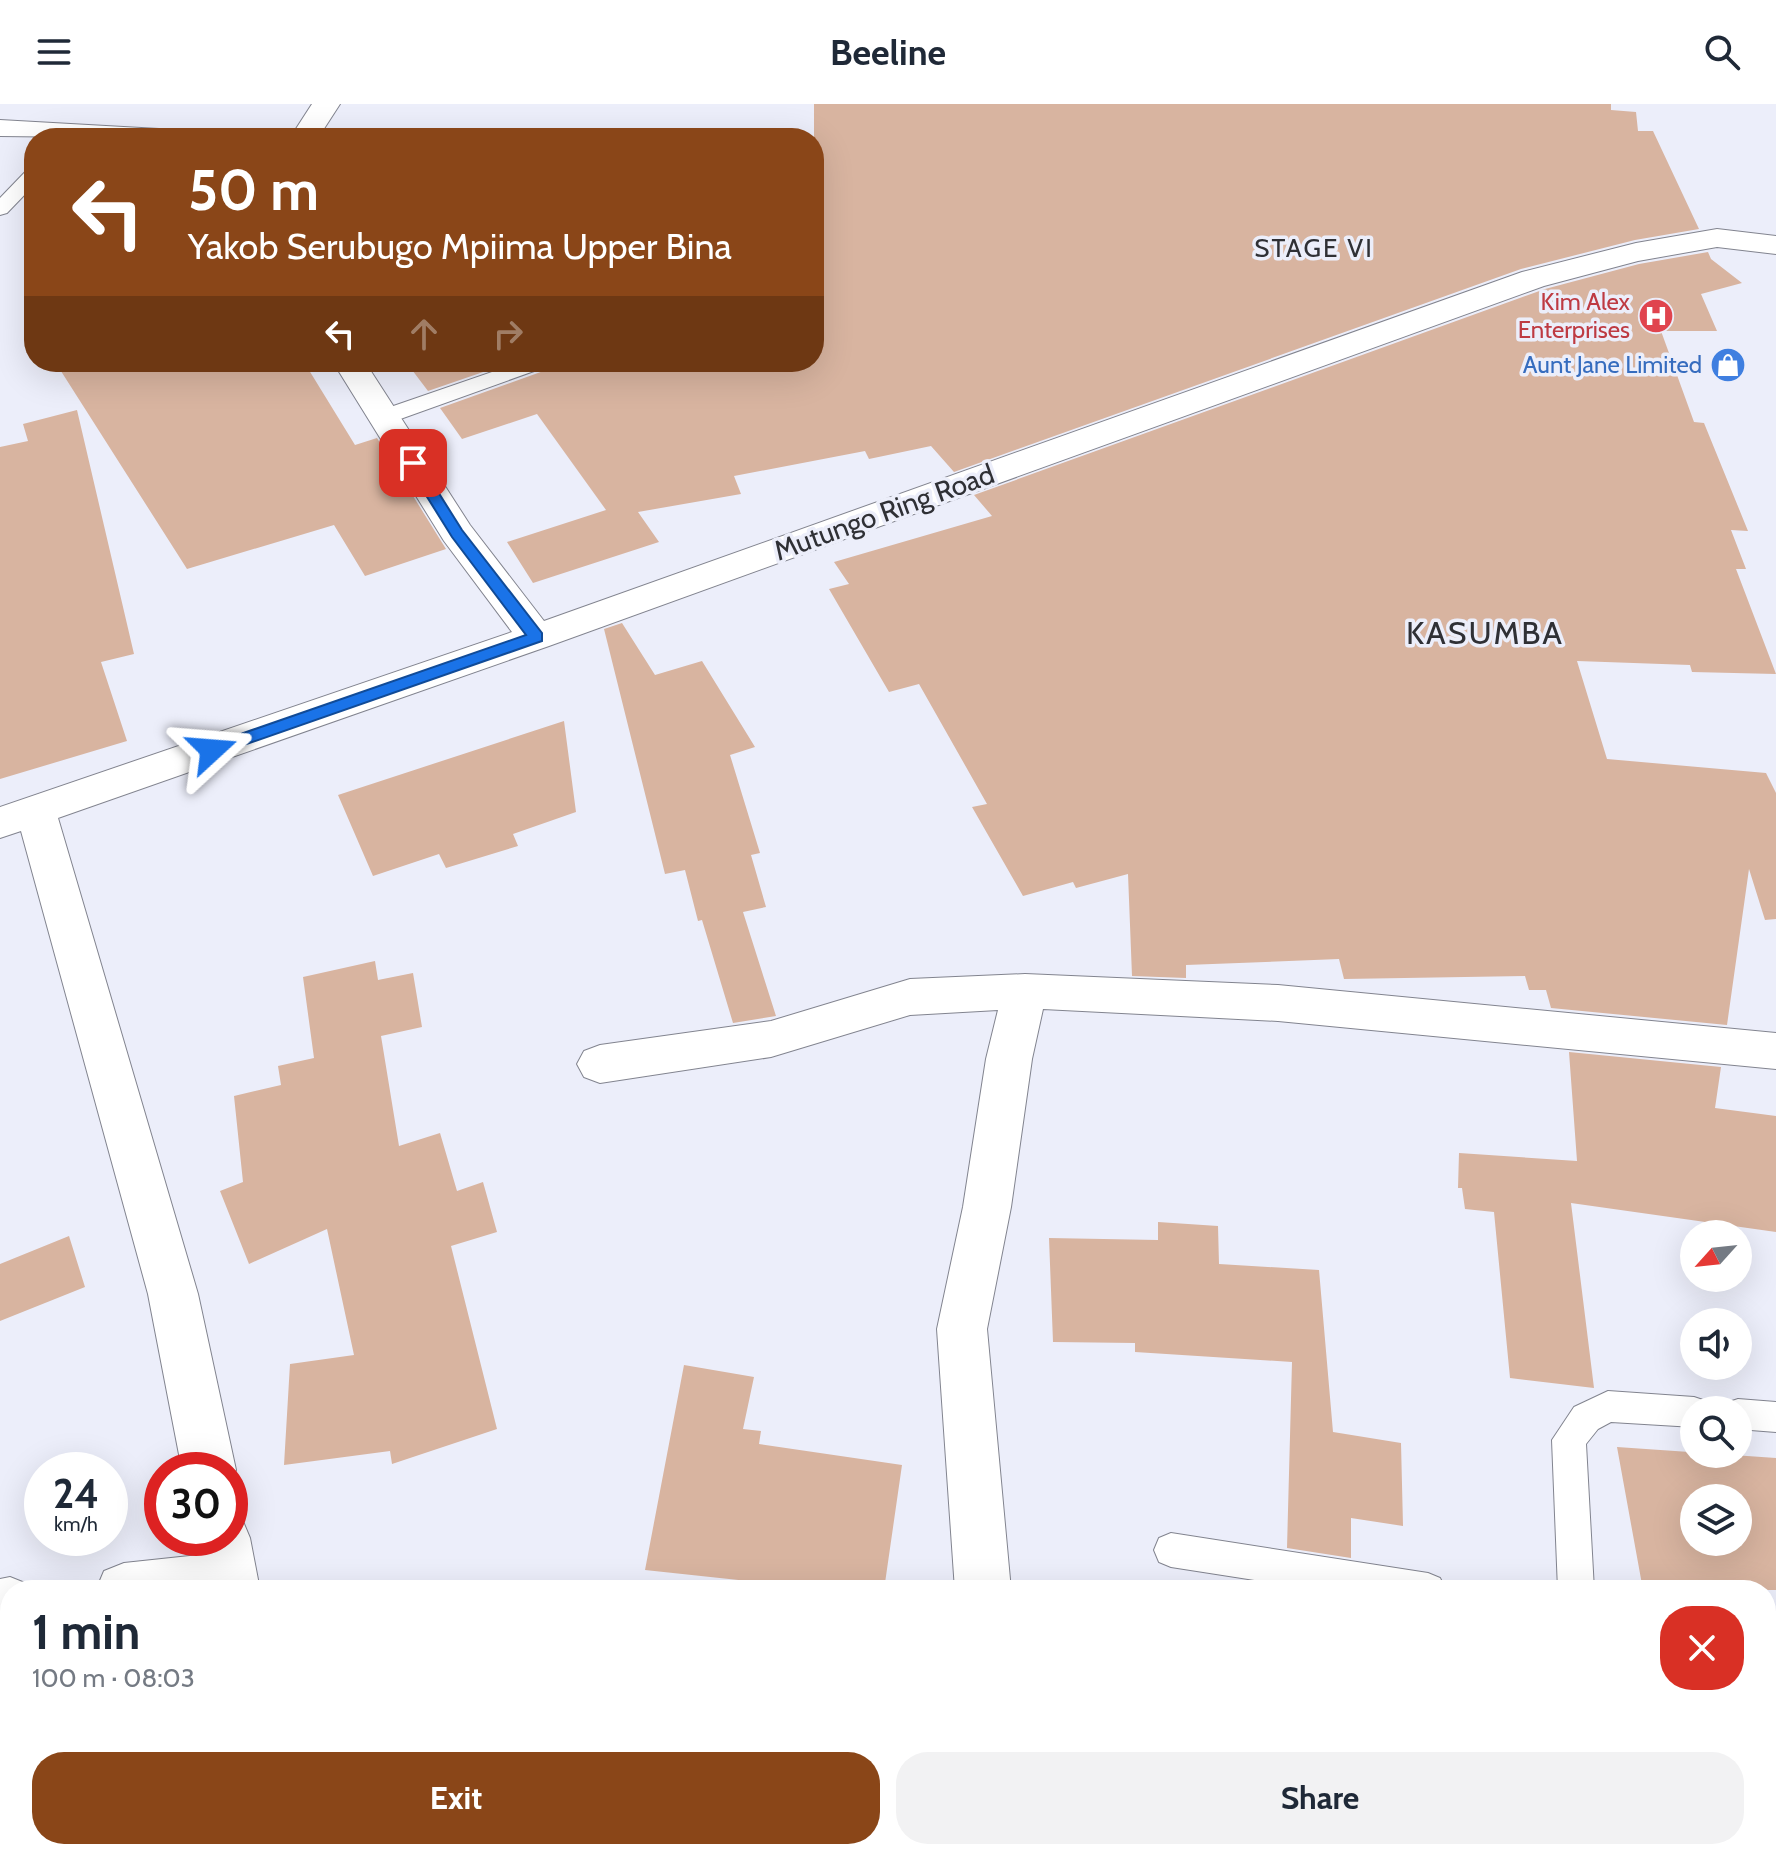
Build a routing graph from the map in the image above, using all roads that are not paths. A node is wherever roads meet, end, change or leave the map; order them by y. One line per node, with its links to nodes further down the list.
1 (326, 104): 3 (street)
2 (0, 128): 4 (street)
3 (310, 128)
4 (24, 130)
5 (24, 184): 6 (lane)
6 (0, 209)
7 (1776, 245): 11 (street, Mutungo Ring Road)
8 (355, 372): 10 (street)
9 (512, 372): 10 (lane)
10 (384, 417): 11 (street)
11 (536, 637): 12 (street, Mutungo Ring Road)
12 (18, 818): 19 (street)
13 (1025, 991): 14 (street); 15 (street); 23 (street)
14 (1776, 1051)
15 (600, 1064)
16 (1680, 1411): 25 (lane)
17 (1752, 1415): 18 (lane)
18 (1776, 1417)
19 (205, 1452)
20 (1171, 1550): 24 (lane)
21 (229, 1569): 22 (street)
22 (174, 1580)
23 (982, 1580)
24 (1364, 1580)
25 (1576, 1580)

